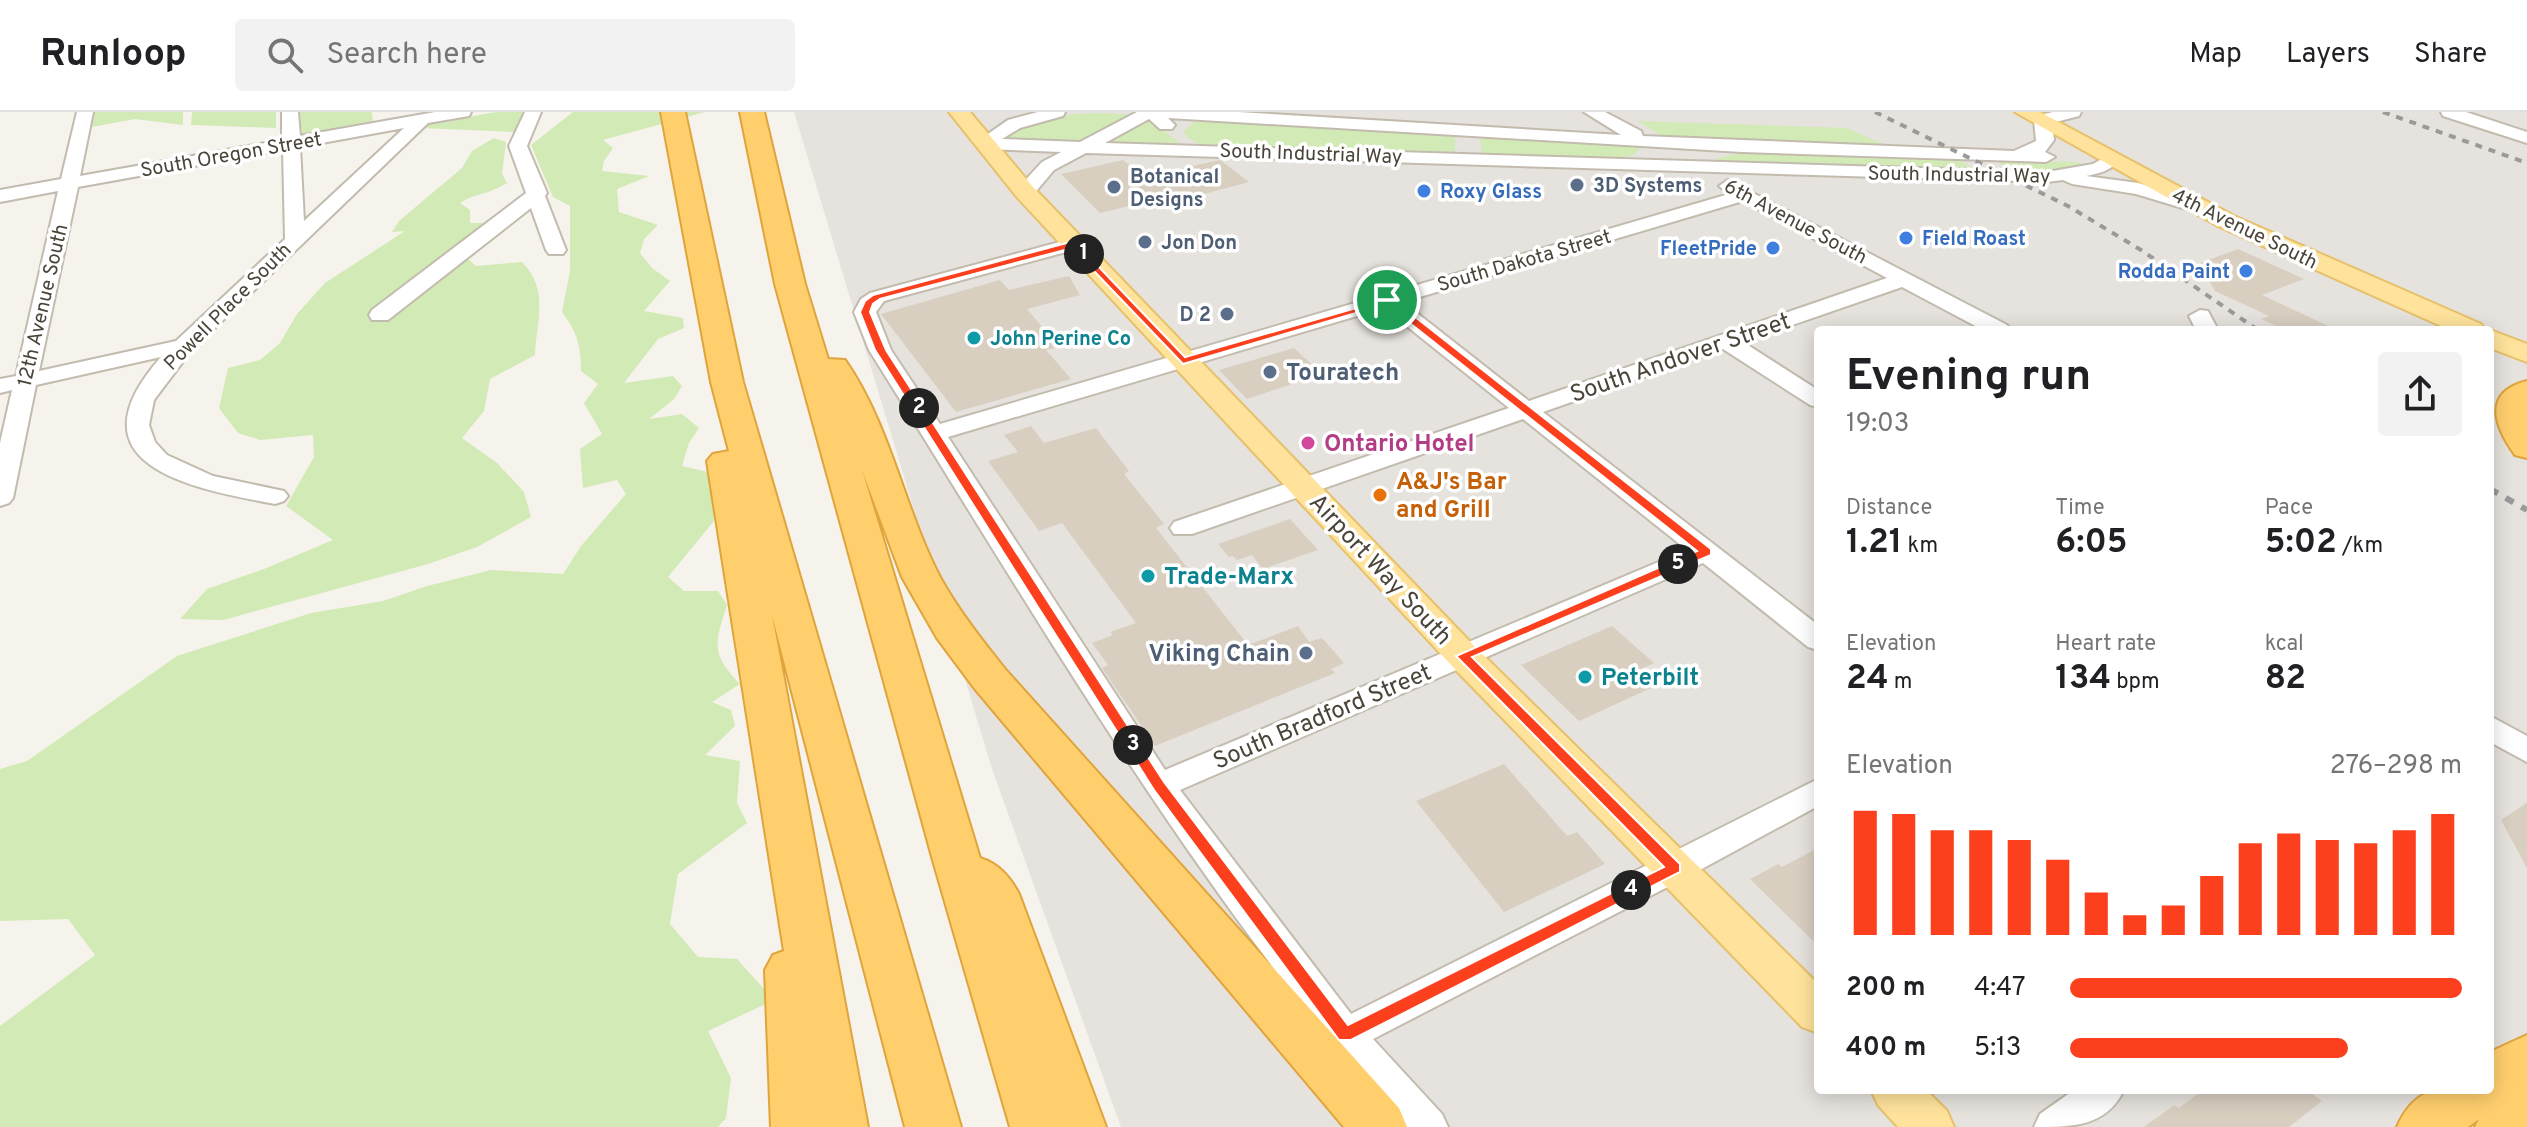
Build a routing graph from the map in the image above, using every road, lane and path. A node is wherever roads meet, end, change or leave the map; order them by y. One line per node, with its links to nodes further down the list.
1 (85, 112): 36 (street, 12th Avenue South)
2 (290, 112): 24 (street)
3 (463, 112): 16 (street, South Oregon Street)
4 (533, 112): 38 (street)
5 (673, 112): 56 (highway)
6 (752, 112): 46 (highway)
7 (959, 112): 25 (main road, Airport Way South)
8 (1057, 112): 25 (street)
9 (1151, 112): 14 (street, South Industrial Way); 20 (street); 26 (street)
10 (1577, 112): 21 (street)
11 (1592, 112): 23 (street, 6th Avenue South)
12 (2073, 112): 15 (street)
13 (2449, 112): 19 (street)
14 (1208, 114): 18 (street, South Industrial Way); 20 (street)
15 (2033, 116): 29 (street); 31 (main road, 4th Avenue South)
16 (423, 119): 24 (street, South Oregon Street); 42 (street, Powell Place South)
17 (2527, 123): 19 (street)
18 (1467, 129): 21 (street, South Industrial Way); 30 (street)
19 (2505, 131): 22 (street)
20 (1176, 134): 28 (street)
21 (1537, 134): 23 (street, South Industrial Way)
22 (2527, 138)
23 (1644, 140): 27 (street, South Industrial Way); 32 (street); 33 (street, 6th Avenue South)
24 (291, 143): 36 (street, South Oregon Street); 42 (street)
25 (984, 144): 26 (street, South Industrial Way); 37 (main road, Airport Way South)
26 (1083, 145): 28 (street, South Industrial Way); 37 (street)
27 (1742, 147): 29 (street, South Industrial Way); 33 (street)
28 (1194, 149): 30 (street, South Industrial Way)
29 (2014, 156): 31 (street, South Industrial Way)
30 (1467, 159): 32 (street, South Industrial Way)
31 (2111, 159): 35 (street, South Industrial Way); 41 (main road, 4th Avenue South)
32 (1615, 164): 33 (street, South Industrial Way)
33 (1697, 168): 34 (street, South Industrial Way); 39 (street, 6th Avenue South)
34 (1757, 170): 35 (street, South Industrial Way); 39 (street)
35 (2047, 177): 41 (street)
36 (70, 183): 40 (street, South Oregon Street); 57 (street, 12th Avenue South)
37 (1025, 192): 43 (main road, Airport Way South)
38 (538, 193): 44 (street); 48 (street)
39 (1745, 195): 45 (street, 6th Avenue South); 47 (street, South Dakota Street)
40 (0, 196)
41 (2199, 207): 50 (main road, 4th Avenue South)
42 (295, 239): 53 (street, Powell Place South)
43 (1074, 244): 55 (main road, Airport Way South); 61 (street)
44 (556, 250)
45 (1905, 279): 49 (street, 6th Avenue South); 52 (street, South Andover Street)
46 (790, 284): 84 (highway); 88 (highway)
47 (1387, 300): 55 (street, South Dakota Street); 60 (street)
48 (380, 315)
49 (1992, 326)
50 (2463, 326)
51 (2494, 340): 54 (main road)
52 (1726, 341): 59 (street); 60 (street, South Andover Street)
53 (183, 346): 57 (street); 64 (street, Powell Place South)
54 (2527, 354)
55 (1183, 360): 61 (street, South Dakota Street); 63 (main road, Airport Way South)
56 (727, 382): 75 (highway); 87 (highway)
57 (12, 384): 65 (street, 12th Avenue South)
58 (2527, 391): 62 (highway)
59 (1814, 397)
60 (1526, 410): 63 (street, South Andover Street); 67 (street)
61 (936, 433): 72 (street)
62 (2527, 448)
63 (1303, 487): 66 (street, South Andover Street); 69 (main road, Airport Way South)
64 (275, 496)
65 (0, 498)
66 (1183, 528)
67 (1706, 552): 68 (street); 69 (street, South Bradford Street)
68 (1814, 637)
69 (1463, 656): 72 (street, South Bradford Street); 74 (main road, Airport Way South)
70 (2494, 730): 71 (street)
71 (2527, 751)
72 (1159, 786): 77 (street)
73 (1814, 793): 74 (street)
74 (1675, 868): 76 (main road, Airport Way South); 77 (street)
75 (797, 890): 85 (highway); 86 (highway)
76 (1814, 1009)
77 (1345, 1035): 89 (street)
78 (2527, 1059): 79 (highway)
79 (2494, 1078)
80 (1898, 1094): 90 (main road)
81 (2099, 1094): 91 (street)
82 (2468, 1094): 92 (highway)
83 (2527, 1109): 93 (highway)
84 (1054, 1116)
85 (799, 1127)
86 (840, 1127)
87 (933, 1127)
88 (1379, 1127)
89 (1428, 1127)
90 (1930, 1127)
91 (2054, 1127)
92 (2425, 1127)
93 (2503, 1127)

